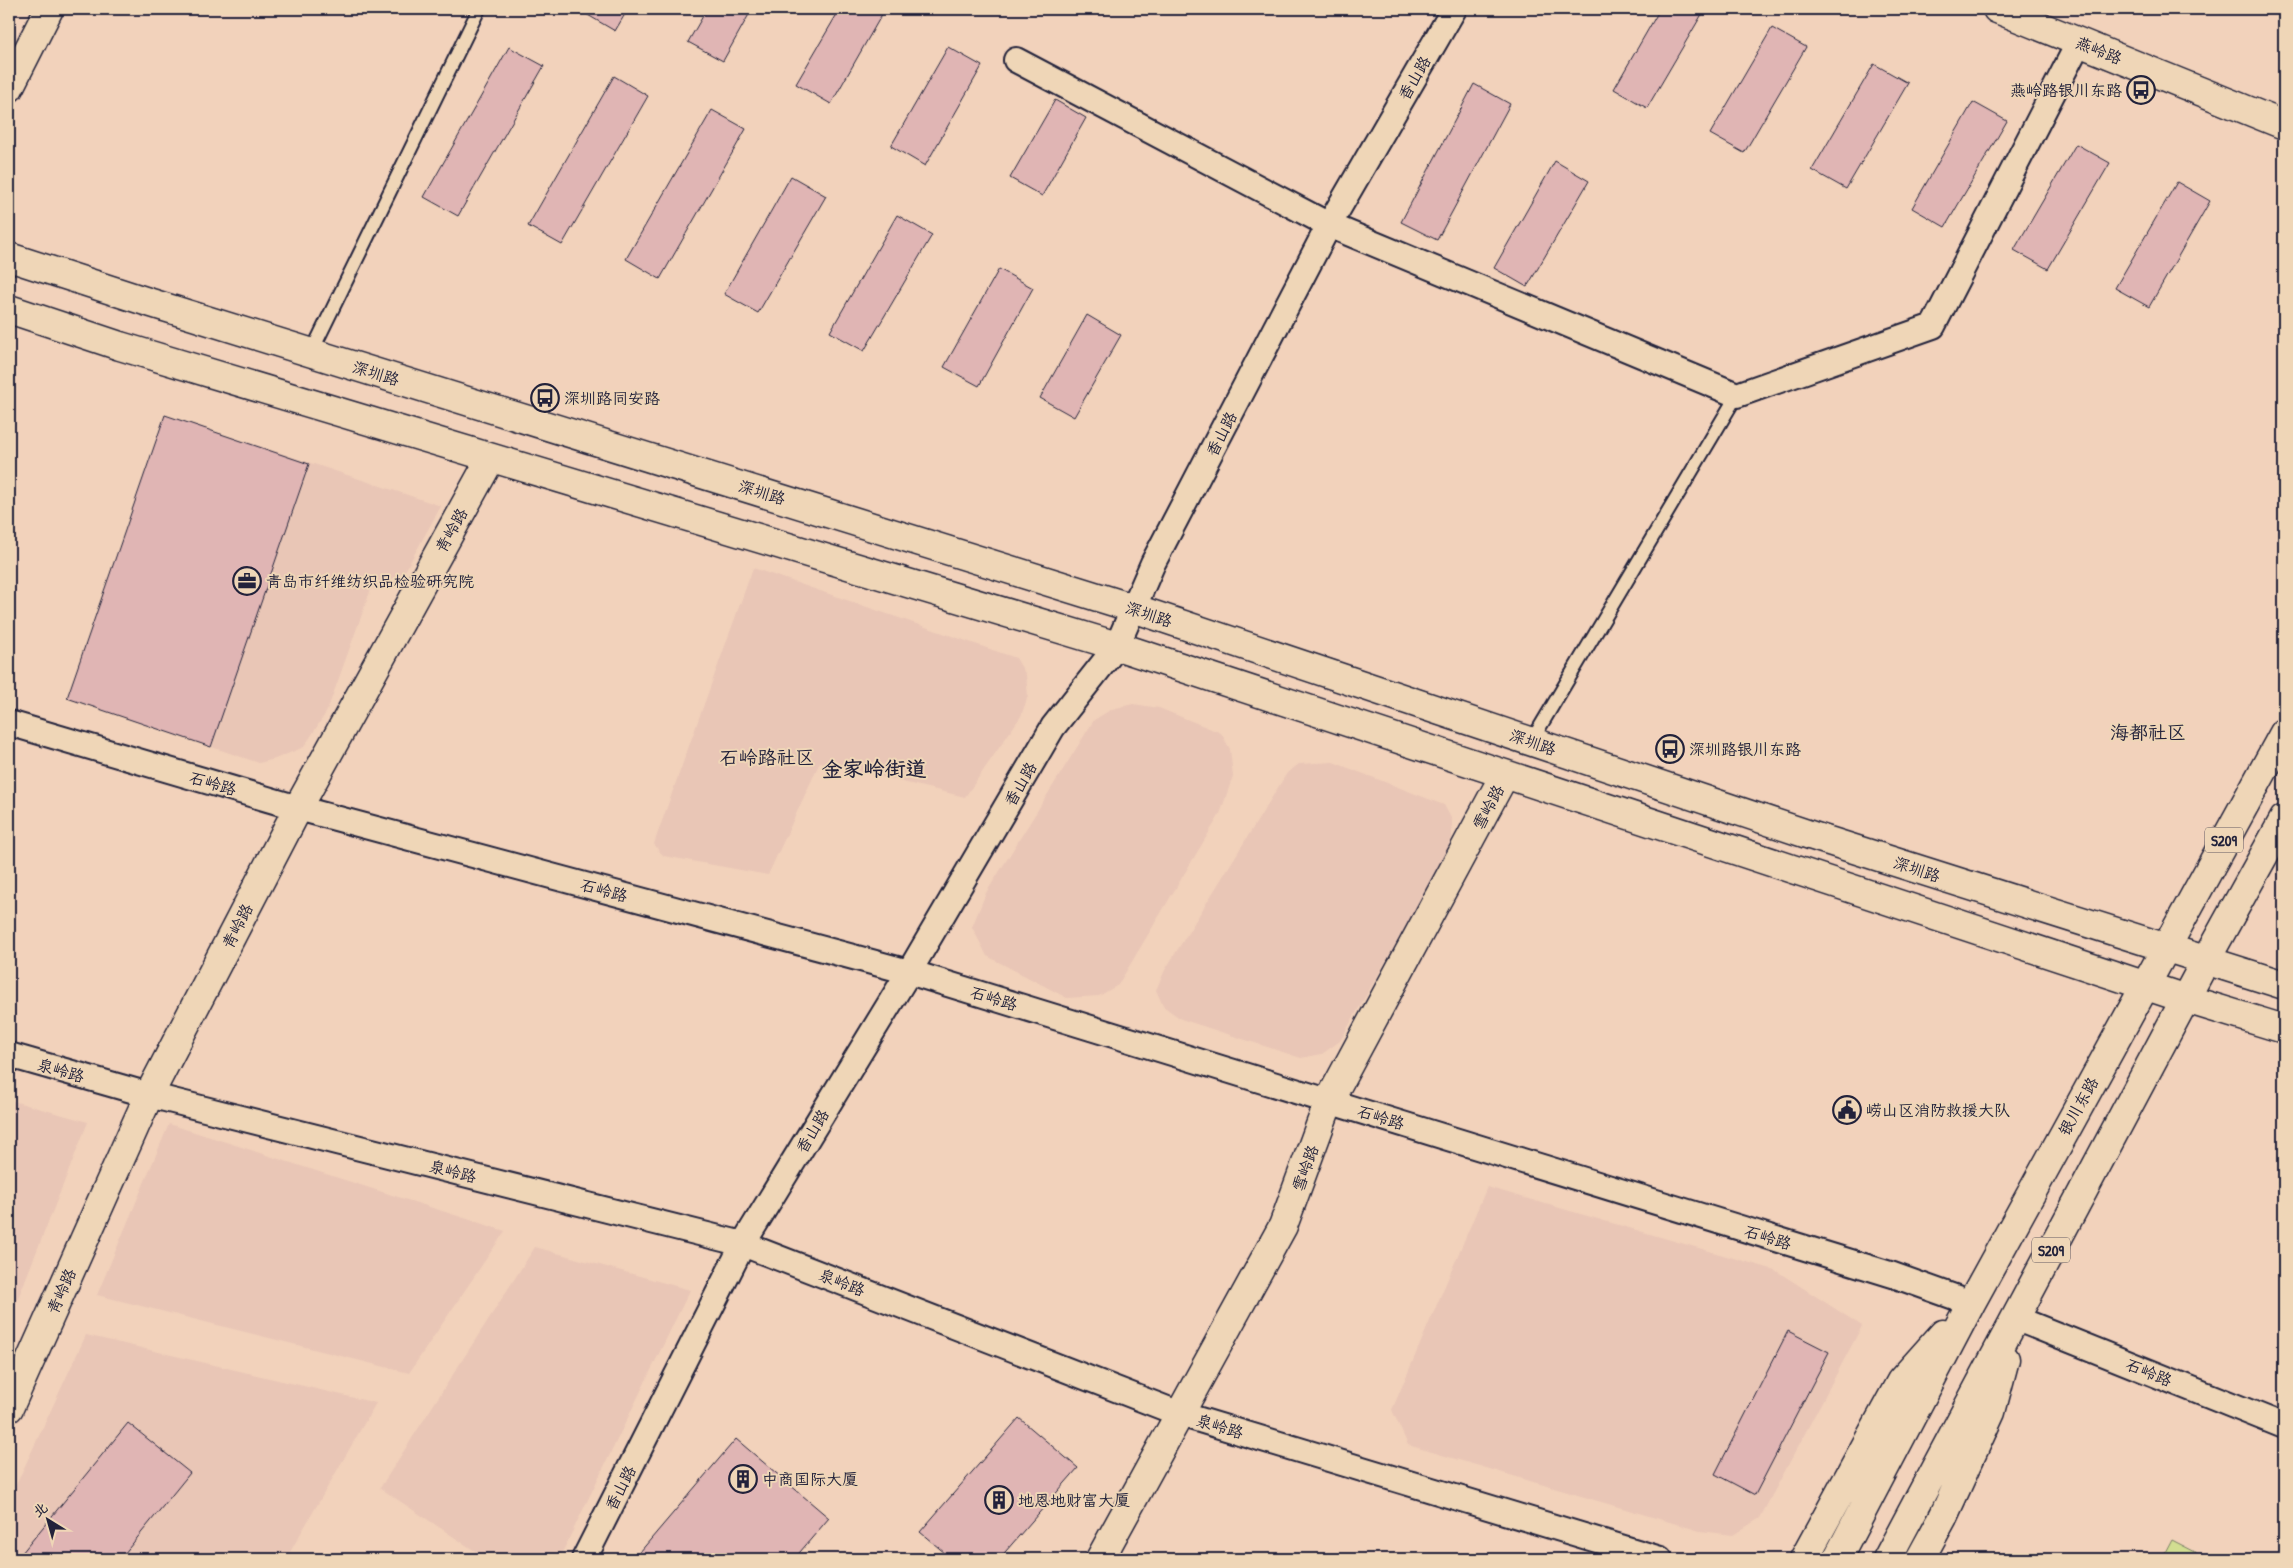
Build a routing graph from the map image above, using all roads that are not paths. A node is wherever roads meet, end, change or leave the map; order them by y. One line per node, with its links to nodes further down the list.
1 (48, 9): 7 (main road)
2 (479, 9): 12 (lane)
3 (1454, 9): 9 (street, 香山路)
4 (2007, 11): 5 (main road, 燕岭路)
5 (2079, 42): 8 (main road, 燕岭路); 13 (street)
6 (1016, 60): 9 (street)
7 (9, 88)
8 (2284, 125)
9 (1329, 225): 13 (street); 15 (street, 香山路)
10 (9, 257): 12 (main road, 深圳路)
11 (9, 309): 14 (main road)
12 (311, 353): 15 (main road, 深圳路)
13 (1737, 395): 19 (lane)
14 (492, 458): 16 (main road); 21 (main road, 青岭路)
15 (1133, 608): 16 (street, 香山路); 19 (main road, 深圳路)
16 (1117, 646): 20 (main road); 25 (street, 香山路)
17 (9, 723): 21 (street, 石岭路 / 石岭路)
18 (2284, 733): 23 (main road, 银川东路 / S209)
19 (1531, 742): 23 (main road, 深圳路)
20 (1505, 774): 26 (main road); 32 (main road, 雪岭路)
21 (298, 808): 25 (street, 石岭路 / 石岭路); 31 (main road, 青岭路)
22 (2284, 819): 24 (main road, S209)
23 (2165, 948): 24 (main road, 深圳路); 26 (main road, 银川东路 / S209)
24 (2206, 960): 27 (main road, 深圳路); 28 (main road, S209)
25 (909, 972): 32 (street, 石岭路 / 石岭路); 33 (street, 香山路)
26 (2145, 985): 28 (main road); 34 (main road, 银川东路 / S209)
27 (2284, 985)
28 (2186, 999): 29 (main road); 35 (main road, S209)
29 (2284, 1030)
30 (9, 1055): 31 (street, 泉岭路)
31 (149, 1095): 33 (street, 泉岭路); 36 (main road, 青岭路)
32 (1329, 1101): 34 (street, 石岭路 / 石岭路); 37 (main road, 雪岭路)
33 (743, 1244): 37 (street, 泉岭路); 39 (street, 香山路)
34 (1970, 1303): 42 (main road); 43 (main road, 银川东路 / S209)
35 (2015, 1318): 38 (street, 石岭路 / 石岭路); 44 (main road, S209); 45 (main road)
36 (9, 1408)
37 (1180, 1414): 40 (main road, 雪岭路); 41 (street, 泉岭路)
38 (2284, 1426)
39 (584, 1559)
40 (1100, 1559)
41 (1660, 1559)
42 (1804, 1559)
43 (1836, 1559)
44 (1887, 1559)
45 (1920, 1559)

